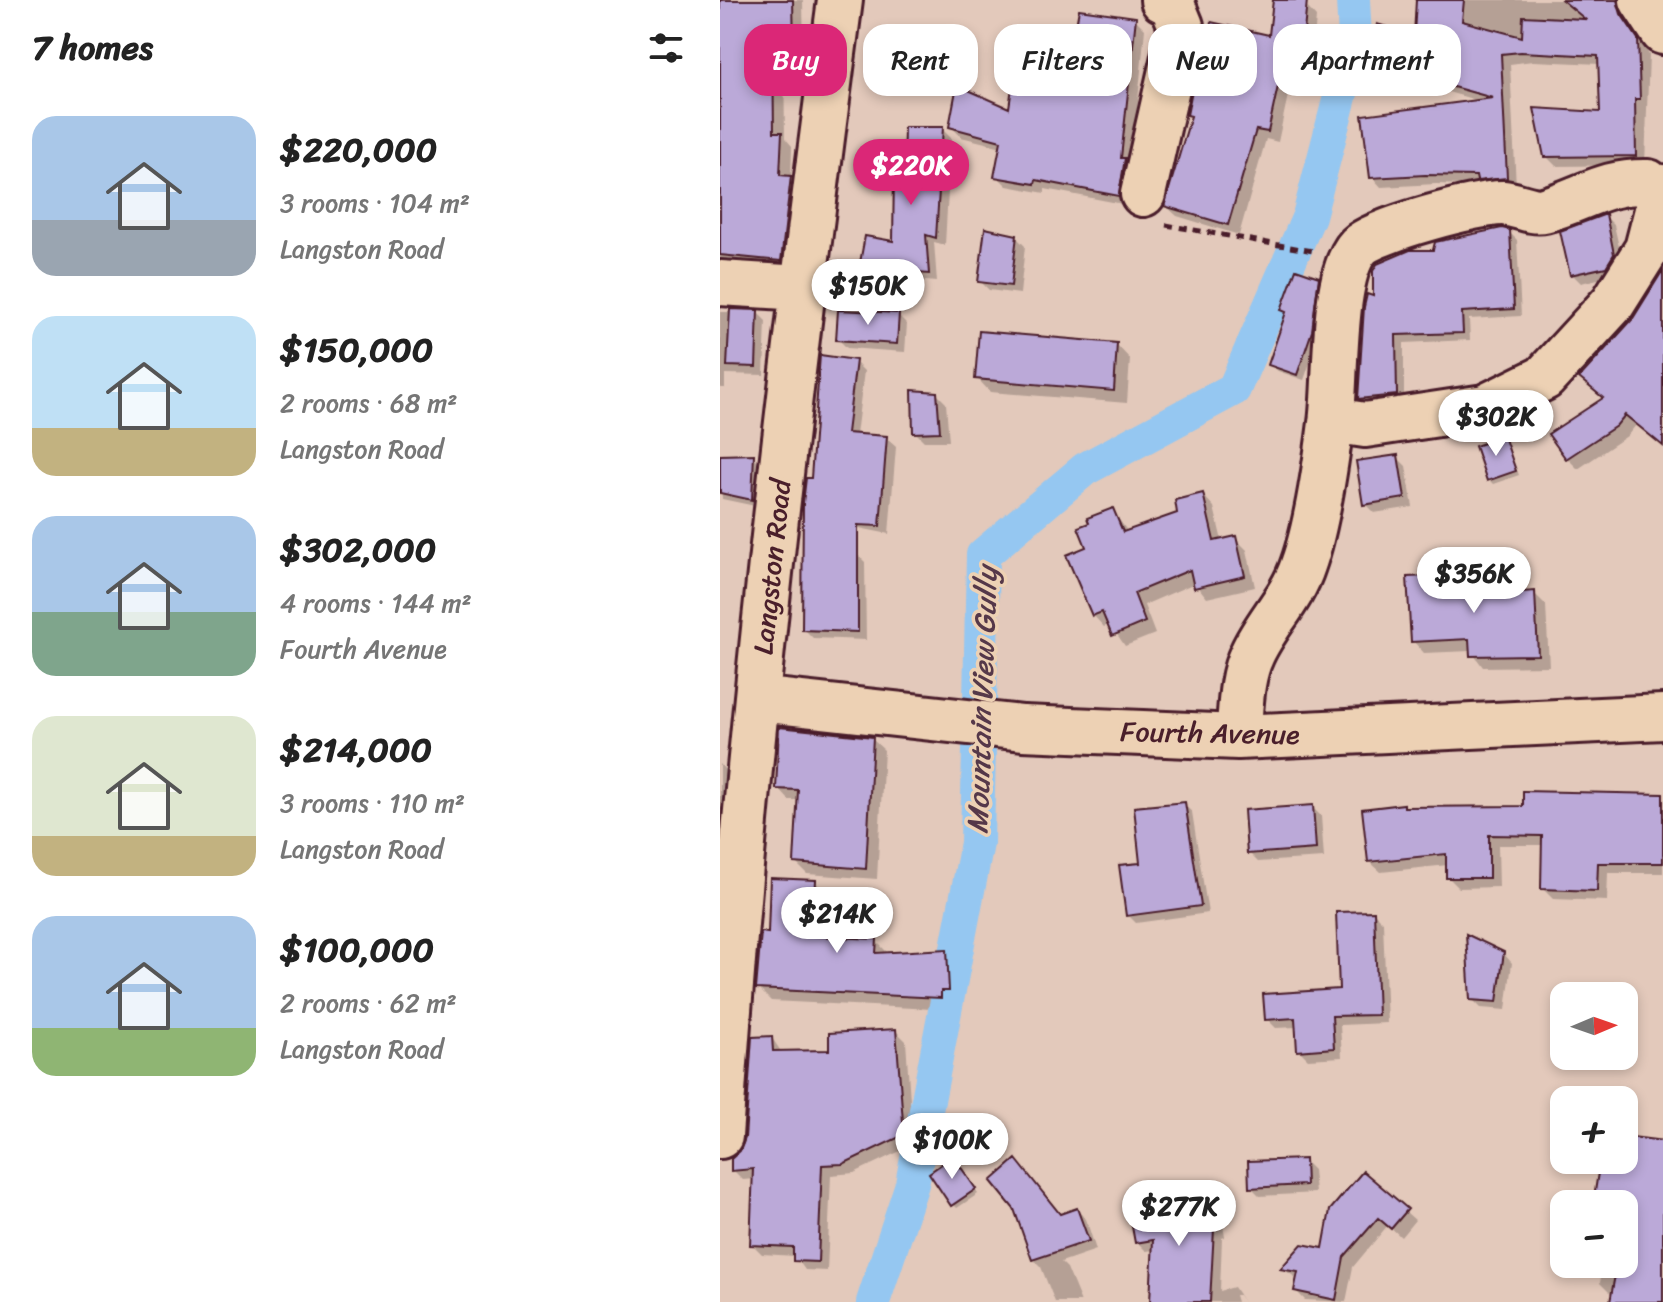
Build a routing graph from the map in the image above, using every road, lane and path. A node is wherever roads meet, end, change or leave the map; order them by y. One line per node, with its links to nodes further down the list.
1 (840, 0): 9 (street, Langston Road)
2 (1163, 0): 6 (street)
3 (1642, 0): 4 (street)
4 (1663, 32)
5 (1662, 191): 10 (street); 10 (street)
6 (1143, 194): 7 (path)
7 (1304, 250)
8 (720, 283): 9 (street)
9 (802, 288): 11 (street, Langston Road)
10 (1332, 420): 13 (street)
11 (757, 699): 13 (street, Fourth Avenue); 14 (street, Langston Road)
12 (1663, 717): 13 (street, Fourth Avenue)
13 (1238, 737)
14 (722, 1068): 15 (street, Langston Road)
15 (720, 1136)

